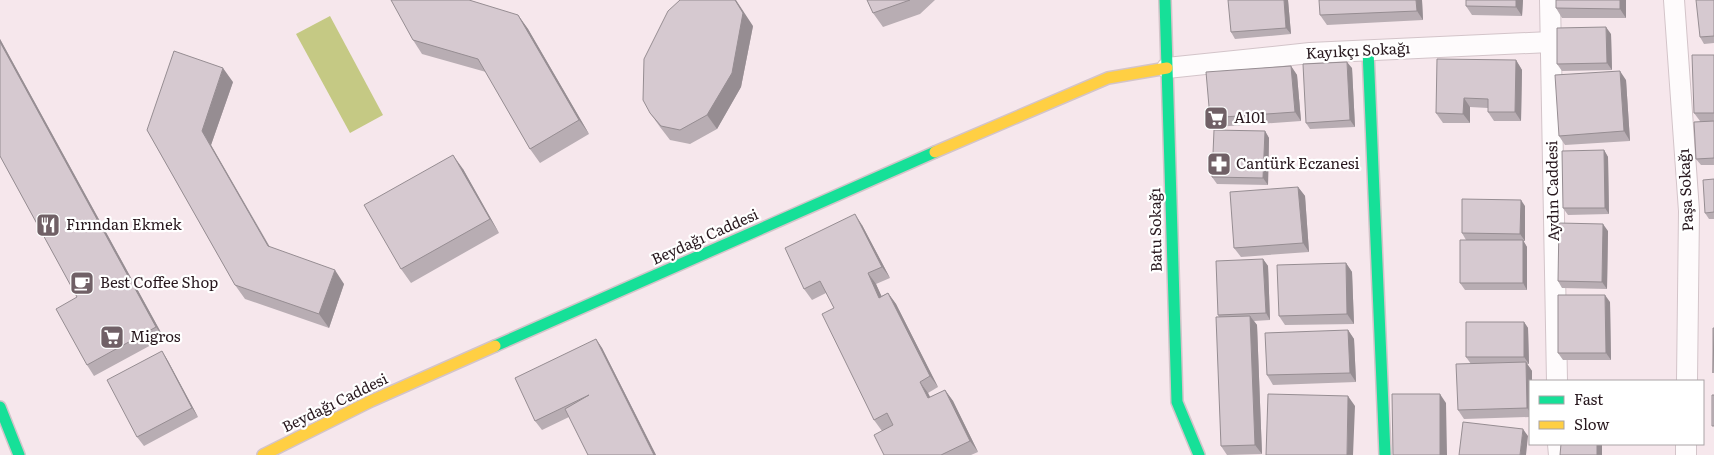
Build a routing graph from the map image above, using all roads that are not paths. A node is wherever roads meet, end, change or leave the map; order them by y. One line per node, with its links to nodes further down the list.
1 (1165, 0): 6 (street, Batu Sokağı)
2 (1550, 0): 4 (street, Aydın Caddesi)
3 (1674, 0): 8 (street, Paşa Sokağı)
4 (1550, 42): 5 (street, Kayıkçı Sokağı); 7 (street, Aydın Caddesi)
5 (1368, 50): 6 (street, Kayıkçı Sokağı); 13 (street)
6 (1167, 68): 11 (street, Beydağı Caddesi); 12 (street, Batu Sokağı)
7 (1557, 380)
8 (1687, 380)
9 (0, 407): 10 (street)
10 (19, 455)
11 (263, 455)
12 (1199, 455)
13 (1385, 455)

